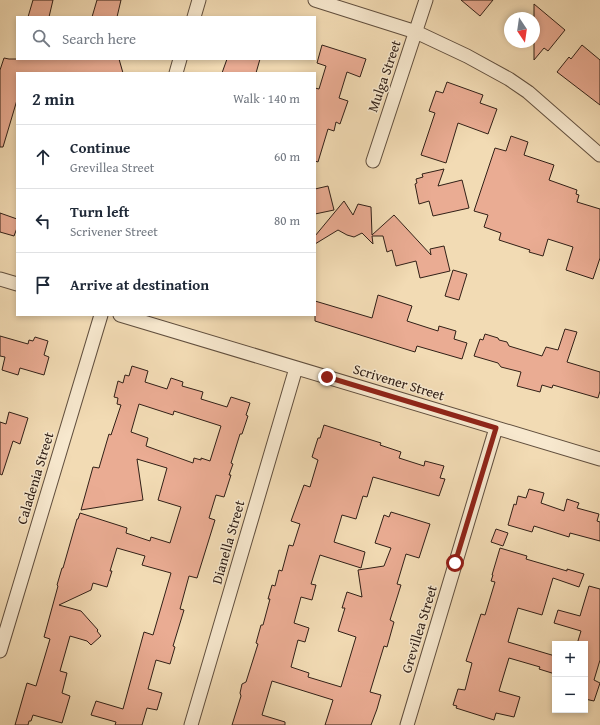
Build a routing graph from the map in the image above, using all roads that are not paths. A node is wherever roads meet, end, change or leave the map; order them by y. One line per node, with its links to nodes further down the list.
1 (199, 0): 4 (street)
2 (315, 0): 5 (street)
3 (426, 0): 5 (street, Mulga Street)
4 (194, 16)
5 (416, 32): 8 (street); 9 (street, Mulga Street)
6 (180, 60): 7 (street)
7 (176, 72)
8 (600, 155)
9 (373, 161)
10 (0, 279): 11 (street)
11 (16, 284)
12 (101, 316): 17 (street, Caladenia Street)
13 (123, 316): 14 (street, Scrivener Street)
14 (296, 368): 15 (street, Scrivener Street); 18 (street, Dianella Street)
15 (496, 428): 16 (street, Scrivener Street); 19 (street, Grevillea Street)
16 (600, 459)
17 (0, 651)
18 (191, 725)
19 (406, 725)

